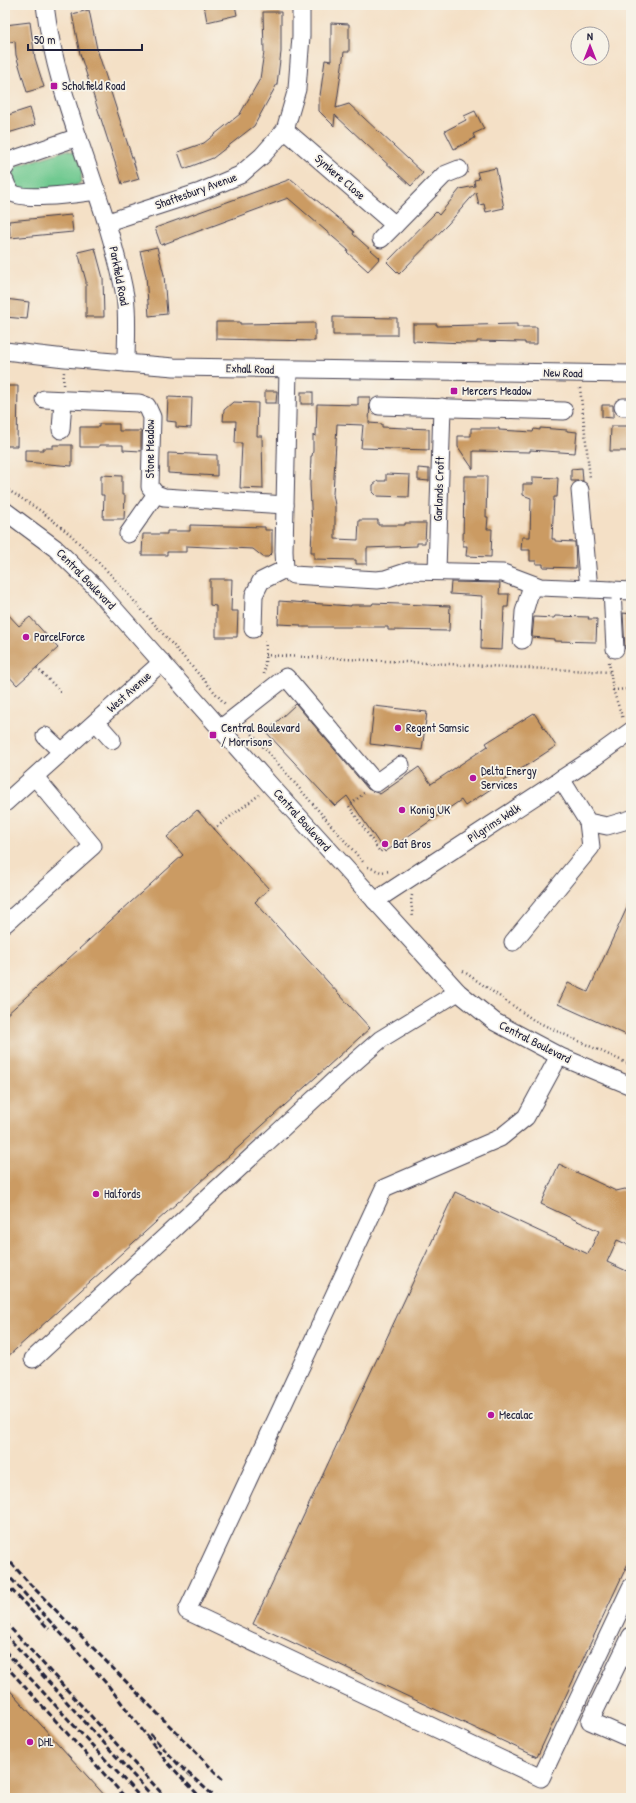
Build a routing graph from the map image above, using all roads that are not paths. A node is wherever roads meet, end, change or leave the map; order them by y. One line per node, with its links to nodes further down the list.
1 (45, 5): 4 (street, Parkfield Road)
2 (301, 5): 3 (street, Shaftesbury Avenue)
3 (285, 130): 9 (street, Shaftesbury Avenue); 10 (street, Synkere Close)
4 (78, 137): 5 (street); 8 (street, Parkfield Road)
5 (5, 168)
6 (459, 169): 10 (street)
7 (5, 181): 8 (street)
8 (97, 191): 9 (street, Parkfield Road)
9 (108, 222): 13 (street, Parkfield Road)
10 (394, 225): 11 (street)
11 (381, 240)
12 (5, 351): 13 (street, Exhall Road)
13 (126, 363): 14 (street, Exhall Road)
14 (288, 370): 15 (street, Exhall Road); 25 (street)
15 (496, 372): 16 (street, New Road)
16 (631, 374)
17 (44, 399): 18 (street, Stone Meadow)
18 (63, 400): 22 (street); 24 (street, Stone Meadow)
19 (378, 406): 20 (street)
20 (442, 407): 21 (street); 29 (street, Garlands Croft)
21 (564, 411)
22 (61, 430)
23 (580, 490): 31 (street)
24 (156, 494): 25 (street, Stone Meadow); 27 (street)
25 (285, 505): 28 (street)
26 (5, 511): 37 (street, Central Boulevard)
27 (128, 534)
28 (285, 569): 29 (street); 34 (street)
29 (437, 571): 30 (street)
30 (532, 584): 31 (street); 35 (street)
31 (590, 589): 32 (street, bridge)
32 (612, 590): 33 (street); 36 (street)
33 (631, 591)
34 (259, 630)
35 (522, 640)
36 (615, 649)
37 (162, 662): 38 (street, West Avenue); 39 (street, Central Boulevard)
38 (96, 722): 42 (street, West Avenue); 43 (street, West Avenue)
39 (215, 723): 44 (street); 50 (street, Central Boulevard)
40 (631, 731): 46 (street, Pilgrims Walk)
41 (45, 736): 43 (street)
42 (112, 740)
43 (62, 752): 45 (street, West Avenue)
44 (401, 765)
45 (35, 777): 47 (street, West Avenue); 51 (street)
46 (561, 779): 49 (street); 50 (street, Pilgrims Walk)
47 (5, 803)
48 (631, 819): 49 (street)
49 (588, 822): 52 (street)
50 (375, 901): 53 (street, Central Boulevard)
51 (5, 924)
52 (513, 942)
53 (458, 992): 54 (street, Central Boulevard); 56 (street)
54 (559, 1056): 55 (street, Central Boulevard); 57 (street)
55 (631, 1086)
56 (33, 1359)
57 (631, 1587)
58 (631, 1636): 59 (street)
59 (631, 1739)

